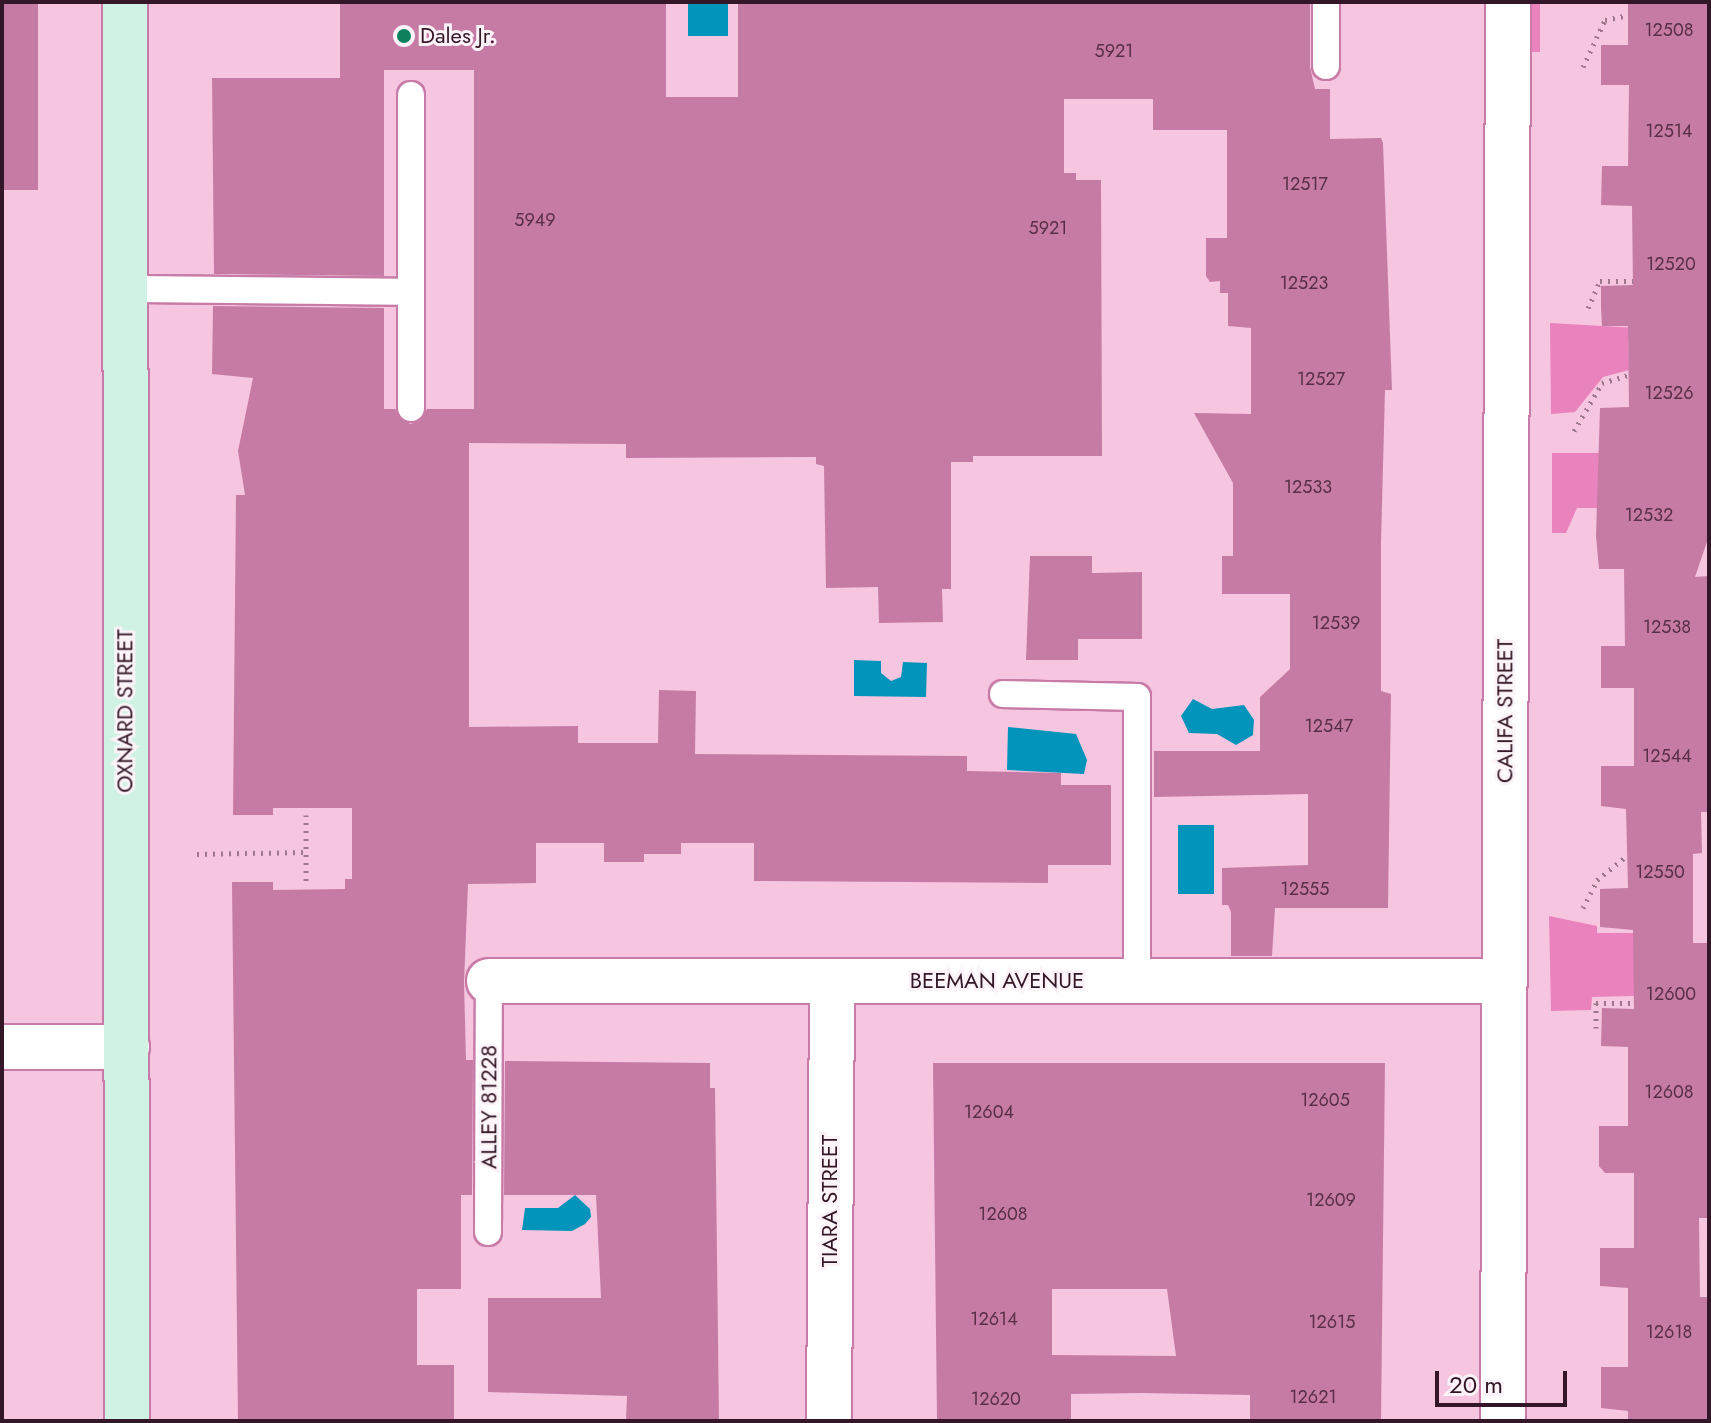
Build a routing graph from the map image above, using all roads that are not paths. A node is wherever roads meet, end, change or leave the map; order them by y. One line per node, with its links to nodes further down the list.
1 (125, 2): 6 (main road, OXNARD STREET)
2 (1326, 2): 4 (lane)
3 (1508, 2): 13 (street, CALIFA STREET)
4 (1326, 66)
5 (411, 95): 7 (lane)
6 (126, 289): 7 (lane); 15 (main road, OXNARD STREET)
7 (411, 292): 8 (lane)
8 (411, 408)
9 (1003, 694): 12 (lane)
10 (489, 981): 11 (street, BEEMAN AVENUE); 16 (lane, ALLEY 81228)
11 (832, 981): 12 (street, BEEMAN AVENUE); 18 (street, TIARA STREET)
12 (1137, 981): 13 (street, BEEMAN AVENUE)
13 (1505, 981): 19 (street, CALIFA STREET)
14 (2, 1047): 15 (street)
15 (127, 1047): 17 (main road, OXNARD STREET)
16 (488, 1232)
17 (127, 1421)
18 (829, 1421)
19 (1503, 1421)

